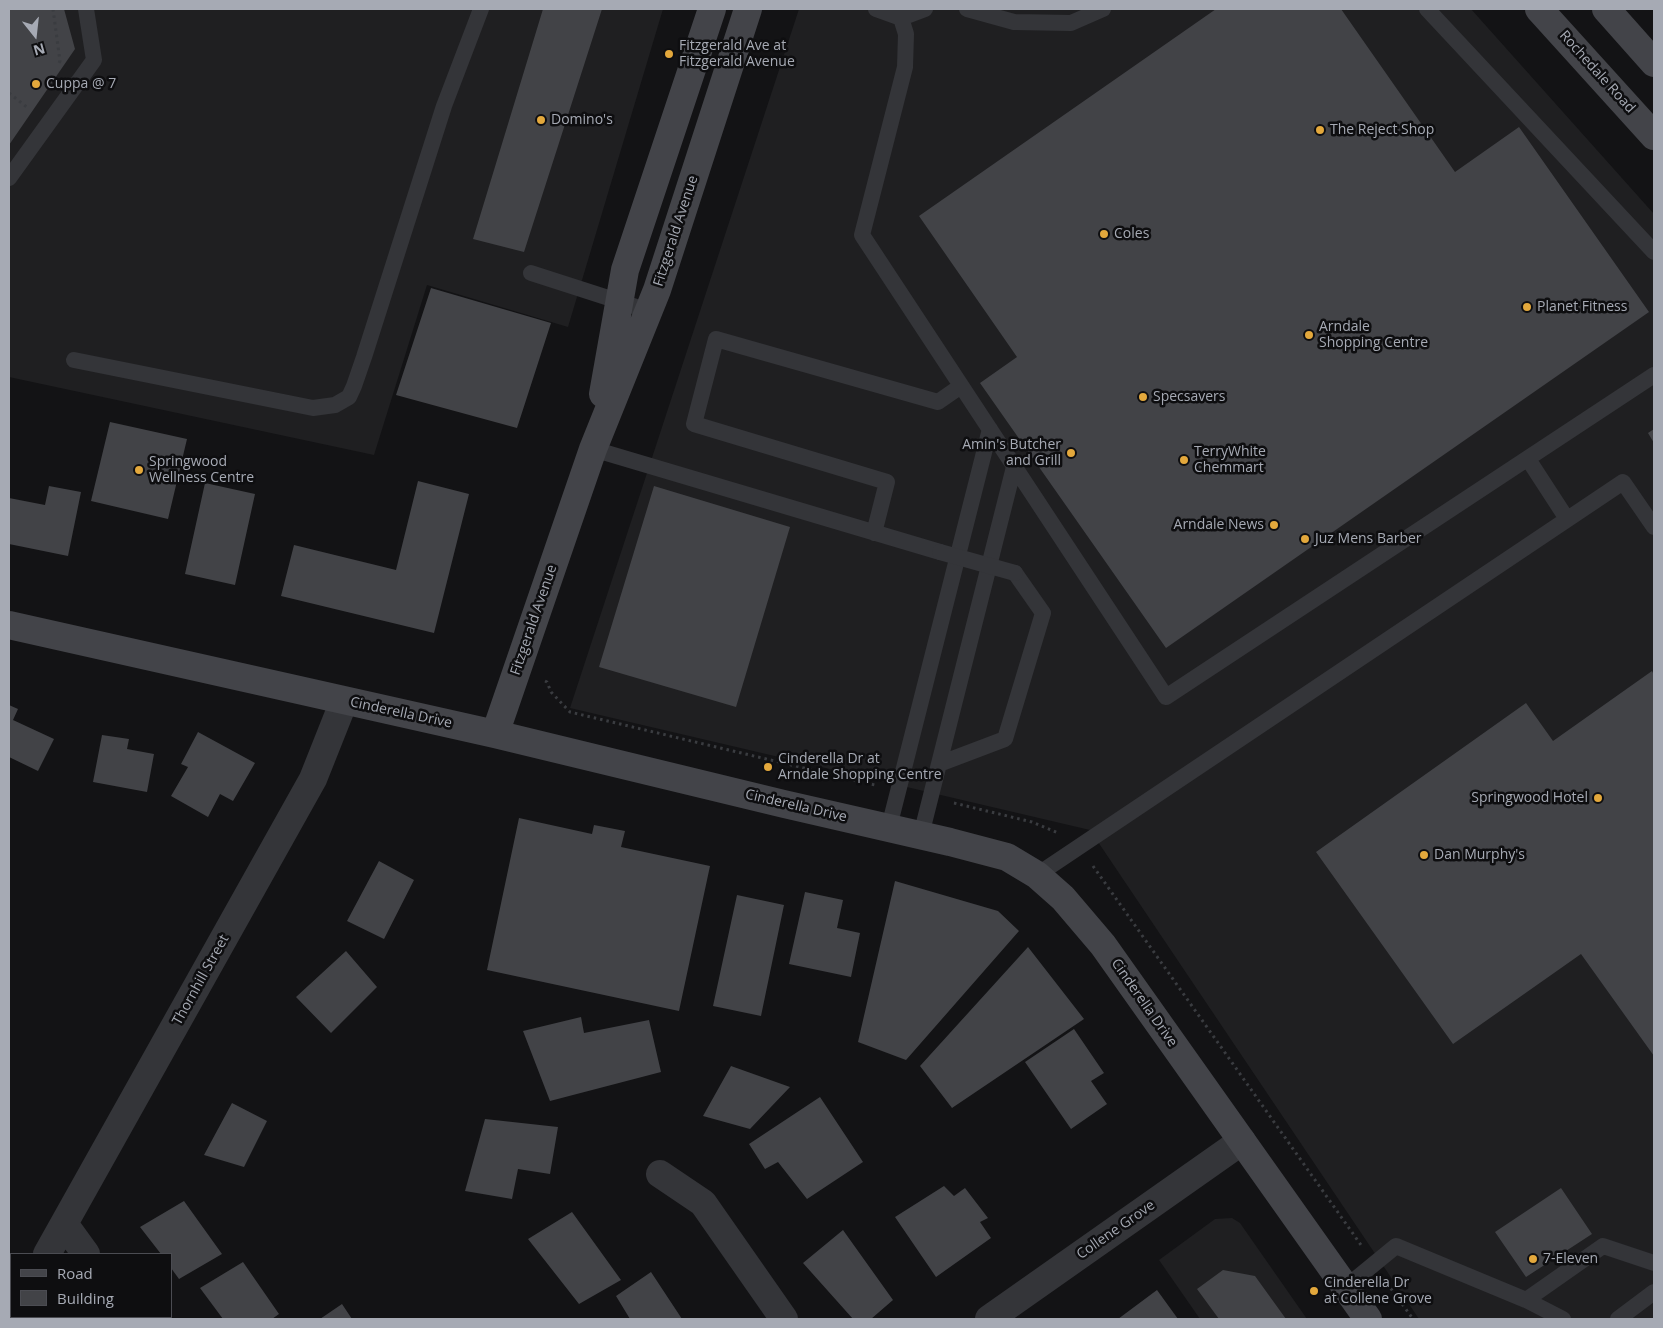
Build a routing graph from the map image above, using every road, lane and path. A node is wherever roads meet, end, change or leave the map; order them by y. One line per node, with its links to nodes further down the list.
1 (53, 9): 15 (path)
2 (86, 9): 19 (lane)
3 (481, 9): 24 (lane)
4 (712, 9): 22 (street, Fitzgerald Avenue)
5 (748, 9): 23 (street, Fitzgerald Avenue)
6 (876, 9): 13 (lane)
7 (925, 9): 13 (lane)
8 (967, 9): 9 (lane)
9 (1103, 9)
10 (1427, 9): 20 (lane)
11 (1539, 9): 18 (street, Rochedale Road)
12 (1606, 9): 14 (street)
13 (901, 13): 26 (lane)
14 (1654, 62)
15 (55, 69)
16 (9, 93): 17 (path)
17 (24, 115)
18 (1654, 136)
19 (9, 178)
20 (1654, 252)
21 (531, 273): 22 (lane)
22 (619, 302): 23 (lane); 28 (street, Fitzgerald Avenue)
23 (649, 311): 28 (street, Fitzgerald Avenue)
24 (74, 360)
25 (1654, 375): 29 (lane)
26 (961, 386): 27 (lane); 33 (lane)
27 (990, 429): 30 (lane); 39 (lane)
28 (593, 449): 33 (lane); 37 (street, Fitzgerald Avenue)
29 (1528, 459): 30 (lane); 31 (lane)
30 (1014, 467): 38 (lane)
31 (1567, 519): 32 (lane); 43 (lane)
32 (1654, 527)
33 (874, 533): 38 (lane, bridge)
34 (9, 625): 36 (street, Cinderella Drive)
35 (539, 679): 39 (path)
36 (344, 701): 37 (street, Cinderella Drive); 47 (street, Thornhill Street)
37 (495, 734): 41 (street, Cinderella Drive)
38 (939, 764): 40 (lane)
39 (898, 790): 41 (lane)
40 (930, 798): 42 (lane); 43 (path)
41 (889, 827): 42 (street, Cinderella Drive)
42 (921, 834): 44 (street, Cinderella Drive)
43 (1076, 849): 44 (lane); 51 (path)
44 (1037, 875): 45 (street, Cinderella Drive)
45 (1242, 1141): 52 (street, Cinderella Drive); 56 (street, Collene Grove)
46 (660, 1174): 55 (street)
47 (65, 1224): 48 (street, Thornhill Street); 49 (street)
48 (49, 1253)
49 (85, 1253)
50 (1654, 1263): 54 (lane)
51 (1374, 1264): 52 (lane); 54 (lane); 58 (path)
52 (1346, 1287): 57 (street, Cinderella Drive)
53 (1654, 1292): 60 (lane)
54 (1526, 1300): 59 (lane)
55 (784, 1319)
56 (989, 1319)
57 (1368, 1319)
58 (1413, 1319)
59 (1563, 1319)
60 (1618, 1319)

